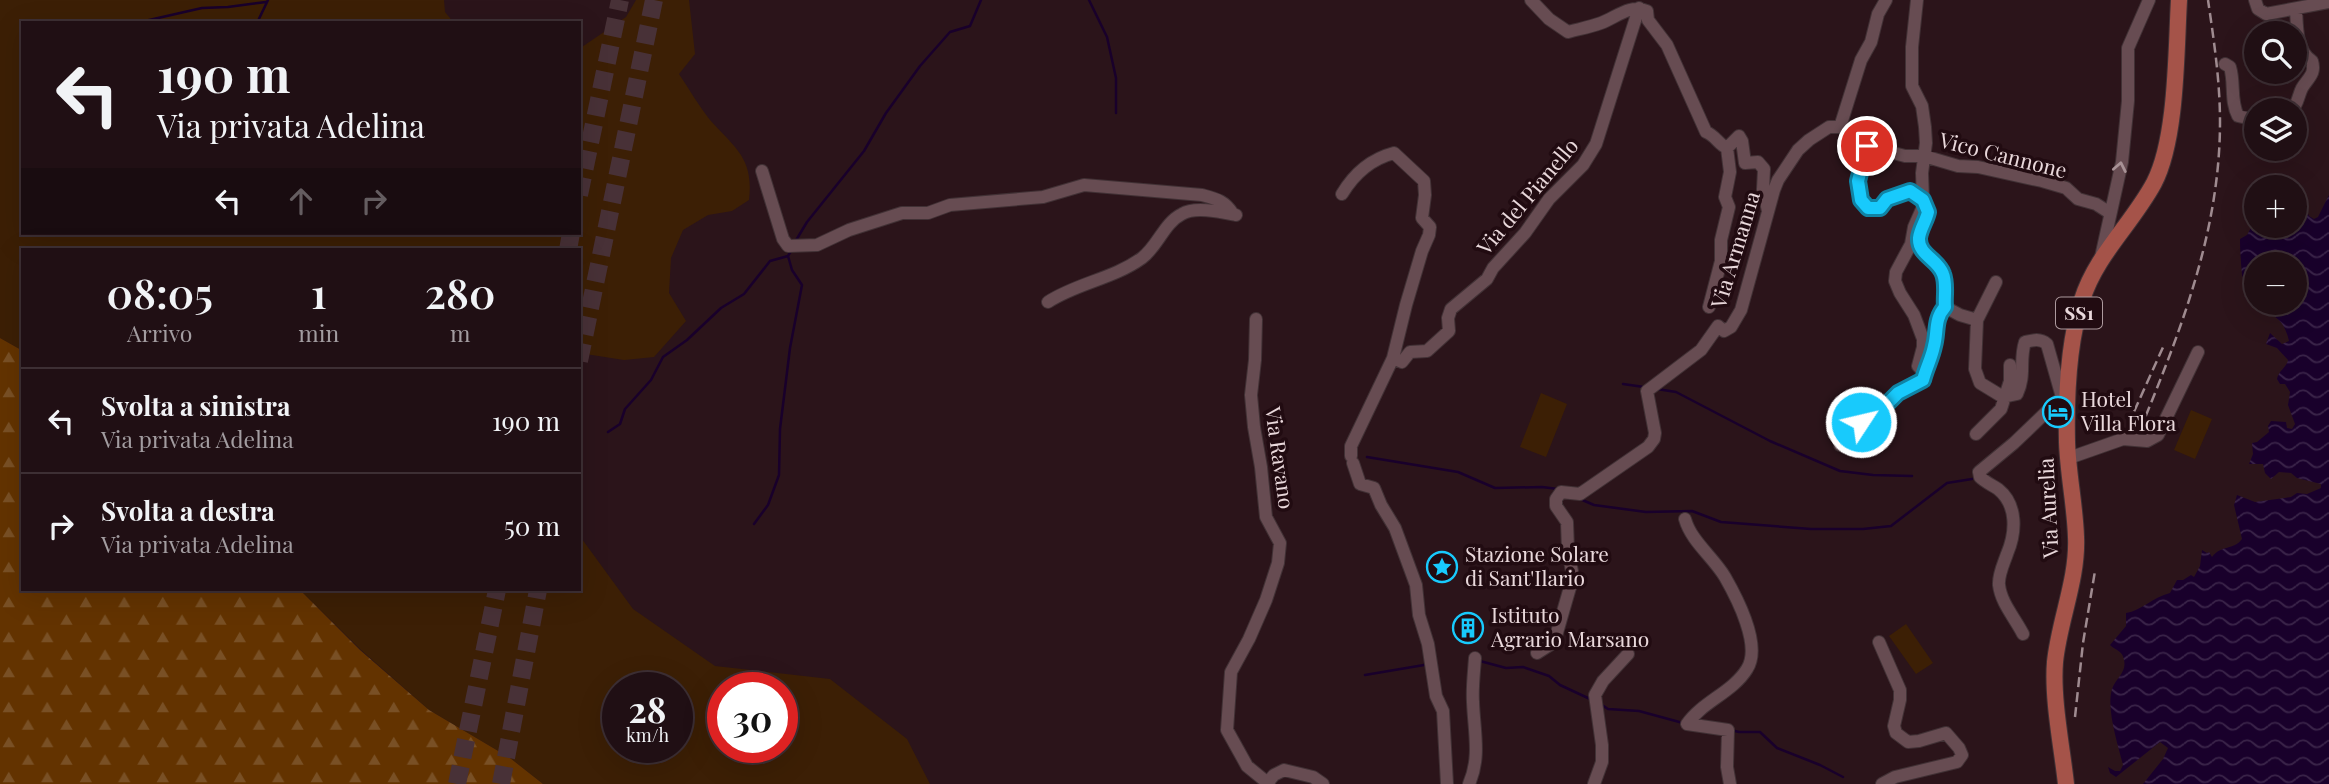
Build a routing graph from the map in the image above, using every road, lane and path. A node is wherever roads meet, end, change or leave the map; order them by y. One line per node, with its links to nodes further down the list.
1 (1531, 0): 8 (street)
2 (1886, 0): 18 (street, Via Armanna)
3 (1917, 0): 14 (street)
4 (2148, 0): 19 (street, one-way to 4)
5 (2179, 0): 20 (main road, Via Aurelia / SS1)
6 (2255, 0): 9 (street)
7 (2329, 2): 9 (street)
8 (1639, 8): 13 (street); 28 (street, Via del Pianello)
9 (2296, 9): 11 (street)
10 (2225, 64): 12 (street)
11 (2299, 98)
12 (2244, 117)
13 (1727, 149): 18 (street); 23 (street)
14 (1924, 156): 17 (street); 17 (street); 19 (street, Vico Cannone)
15 (762, 171): 22 (street)
16 (1342, 194): 28 (street)
17 (1923, 200): 24 (street); 30 (street)
18 (1768, 212): 39 (street, Via Armanna)
19 (2110, 213): 20 (street)
20 (2101, 257): 32 (main road, Via Aurelia / SS1)
21 (1996, 282): 26 (street)
22 (1048, 302)
23 (1709, 307)
24 (1945, 307): 26 (street); 30 (street)
25 (1256, 319): 42 (street, Via Ravano)
26 (1977, 320): 31 (street)
27 (2198, 352): 35 (street)
28 (1393, 358): 44 (street)
29 (2010, 365): 31 (street)
30 (1926, 369): 34 (street)
31 (2003, 397): 32 (street); 33 (street)
32 (2065, 399): 35 (main road, Via Aurelia / SS1); 37 (street)
33 (1976, 434)
34 (1840, 445)
35 (2069, 458): 49 (main road, Via Aurelia / SS1)
36 (1685, 519): 47 (street)
37 (2023, 634)
38 (1879, 642): 48 (street)
39 (1537, 653)
40 (1628, 654): 46 (street)
41 (1475, 658): 45 (street)
42 (1268, 783): 43 (street)
43 (1323, 784)
44 (1447, 784)
45 (1469, 784)
46 (1594, 784)
47 (1730, 784)
48 (1882, 784)
49 (2066, 784)

